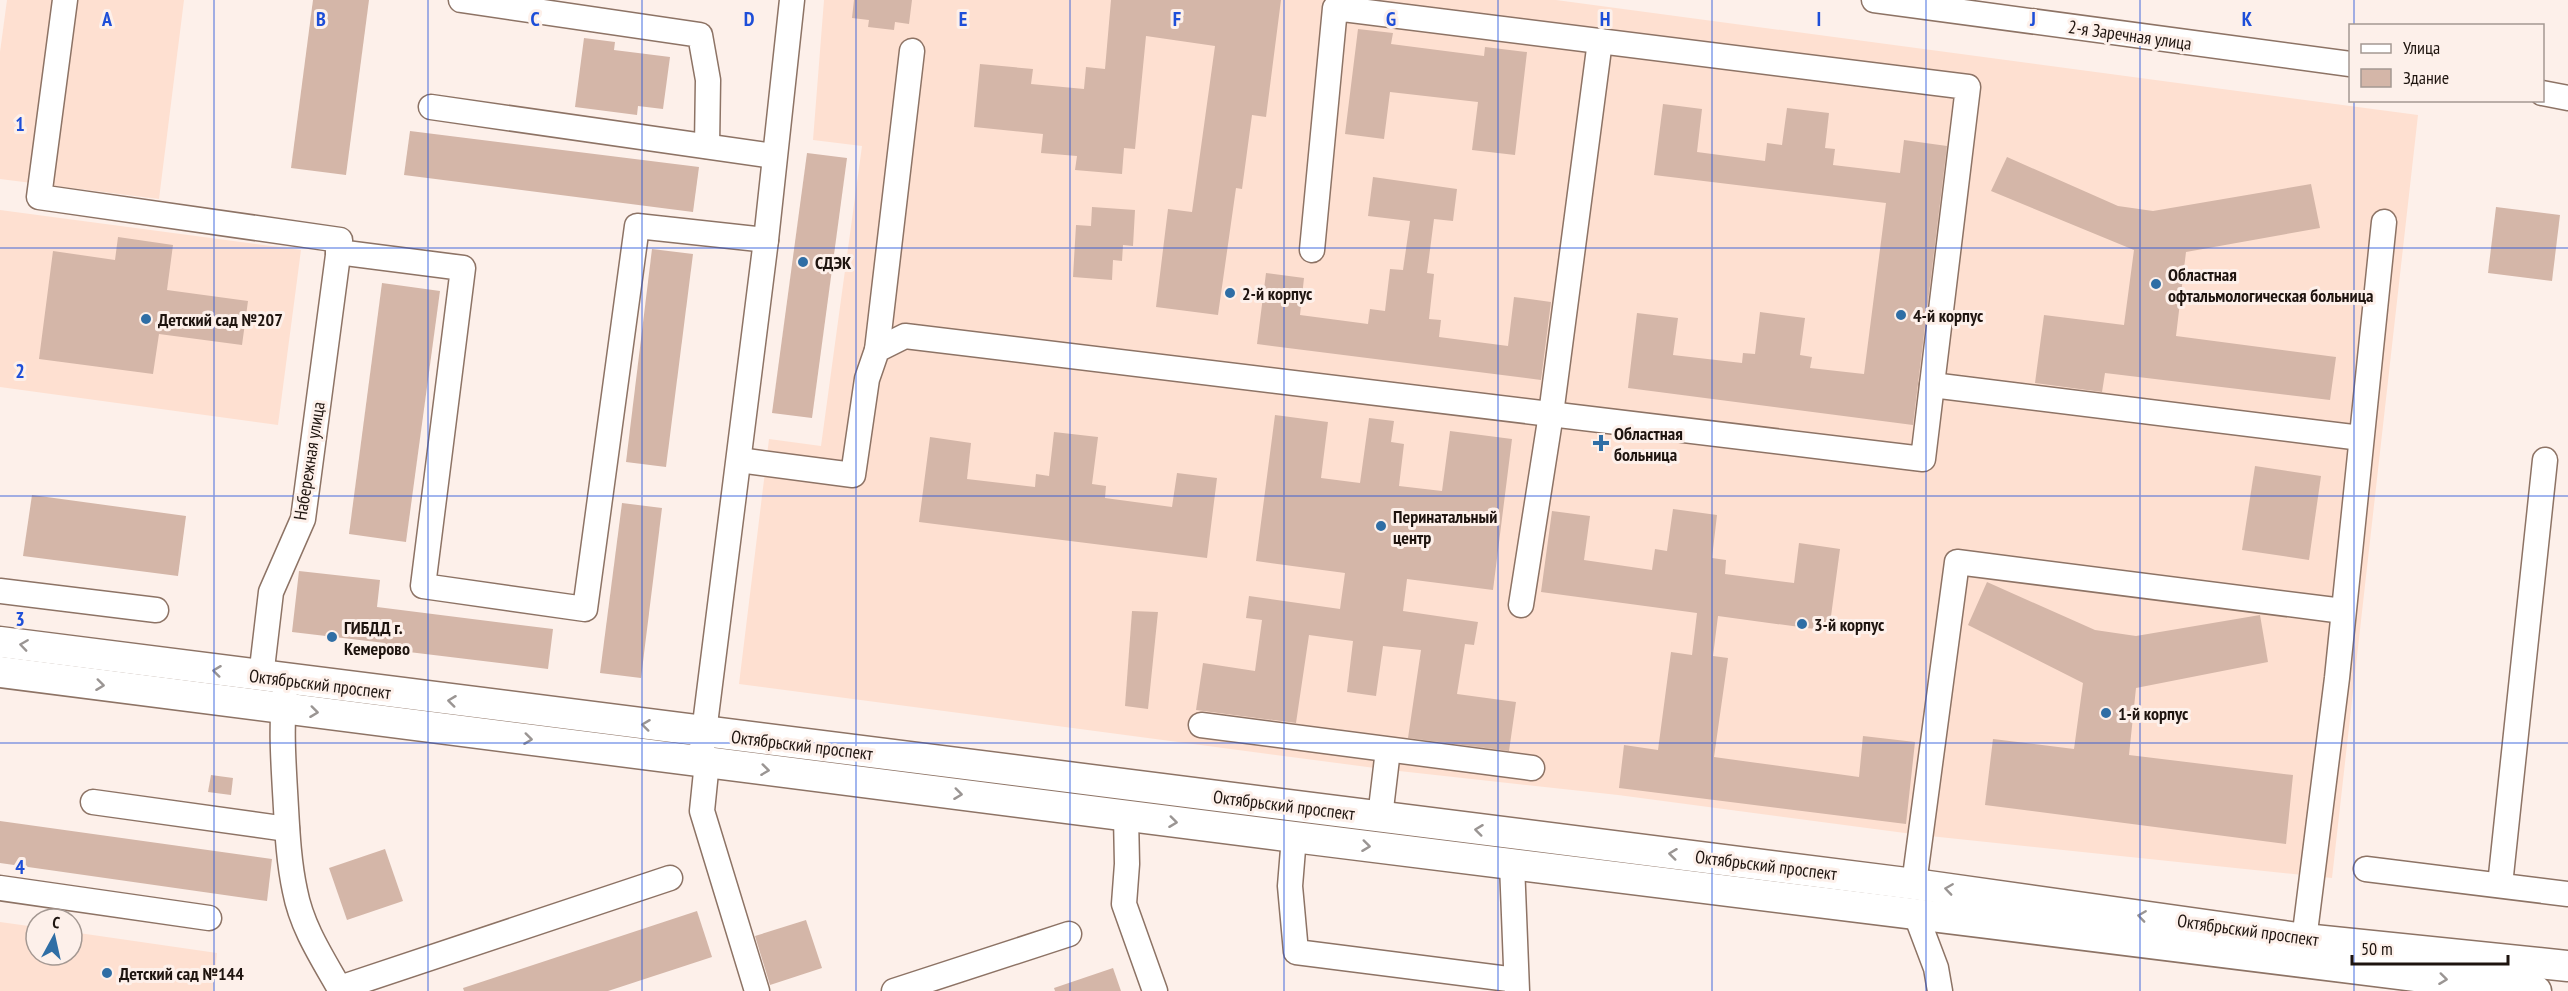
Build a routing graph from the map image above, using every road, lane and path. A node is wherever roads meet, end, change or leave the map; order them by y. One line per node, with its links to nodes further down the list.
1 (64, 0): 15 (street)
2 (461, 0): 11 (street)
3 (792, 0): 12 (street)
4 (1874, 0): 7 (street, 2-я Заречная улица)
5 (1600, 41): 16 (street); 18 (street); 19 (street)
6 (912, 51): 17 (street)
7 (2349, 64)
8 (2544, 93): 9 (street)
9 (2568, 98)
10 (431, 106): 11 (street)
11 (707, 146): 12 (street)
12 (774, 156): 14 (street)
13 (2384, 222): 20 (street)
14 (766, 240): 15 (street); 21 (street)
15 (339, 246): 29 (street, Набережная улица)
16 (1312, 250)
17 (877, 350): 19 (street); 21 (street)
18 (1932, 386): 19 (street); 20 (street)
19 (1551, 414): 24 (street)
20 (2361, 438): 26 (street)
21 (739, 460): 31 (street)
22 (2545, 460): 44 (street)
23 (0, 591): 25 (street)
24 (1521, 605)
25 (156, 610)
26 (2343, 611): 43 (street); 50 (street)
27 (0, 642): 29 (main road, Октябрьский проспект, one-way to 27)
28 (0, 672): 29 (main road, Октябрьский проспект, one-way to 29)
29 (276, 688): 31 (main road, Октябрьский проспект, one-way to 29); 33 (main road, Октябрьский проспект, one-way to 33); 38 (street, Набережная улица)
30 (1201, 725): 32 (street)
31 (704, 732): 33 (street); 37 (main road, Октябрьский проспект)
32 (1388, 750): 34 (street); 37 (street)
33 (704, 762): 36 (main road, Октябрьский проспект, one-way to 36); 55 (street)
34 (1532, 768)
35 (93, 802): 38 (street)
36 (1126, 816): 39 (main road, Октябрьский проспект, one-way to 39); 57 (street)
37 (1380, 817): 43 (main road, Октябрьский проспект, one-way to 37)
38 (287, 828): 54 (street, Набережная улица)
39 (1294, 837): 40 (main road, Октябрьский проспект, one-way to 40); 53 (street)
40 (1512, 864): 47 (main road, Октябрьский проспект); 53 (street)
41 (2366, 869): 44 (street)
42 (670, 878): 54 (street)
43 (1914, 884): 50 (main road, Октябрьский проспект, one-way to 43)
44 (2500, 885): 46 (street)
45 (0, 888): 48 (street)
46 (2568, 894)
47 (1916, 915): 50 (main road, Октябрьский проспект); 58 (street)
48 (210, 918)
49 (1069, 934): 56 (street)
50 (2303, 950): 51 (main road, Октябрьский проспект); 52 (main road, Октябрьский проспект)
51 (2568, 966)
52 (2406, 983): 59 (main road, Октябрьский проспект, one-way to 59)
53 (1516, 986)
54 (340, 990)
55 (757, 991)
56 (894, 991)
57 (1155, 991)
58 (1940, 991)
59 (2536, 991)

